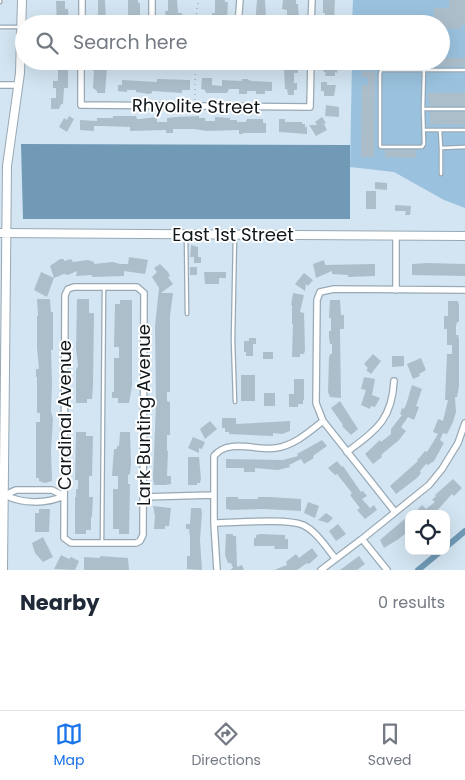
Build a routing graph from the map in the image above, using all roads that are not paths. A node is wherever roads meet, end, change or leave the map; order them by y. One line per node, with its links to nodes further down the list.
1 (22, 0): 6 (main road)
2 (82, 0): 7 (street)
3 (152, 0): 8 (street)
4 (240, 0): 9 (street)
5 (312, 0): 10 (street)
6 (22, 15)
7 (82, 15)
8 (152, 15)
9 (239, 15)
10 (311, 15)
11 (0, 27): 12 (lane)
12 (15, 27)
13 (20, 70): 21 (main road)
14 (81, 70): 15 (street, Rhyolite Street)
15 (311, 70)
16 (381, 70): 24 (lane)
17 (424, 70): 22 (lane)
18 (450, 70): 19 (lane)
19 (465, 70)
20 (0, 85): 21 (street)
21 (18, 85): 30 (main road)
22 (423, 109): 23 (lane); 24 (lane)
23 (465, 109)
24 (424, 130): 25 (lane)
25 (440, 130): 26 (lane); 28 (lane)
26 (465, 130)
27 (465, 147): 28 (lane)
28 (440, 148): 29 (lane)
29 (440, 174)
30 (4, 233): 31 (main road, East 1st Street); 35 (main road)
31 (186, 234): 32 (main road, East 1st Street); 39 (lane)
32 (235, 234): 33 (main road, East 1st Street); 42 (lane)
33 (396, 235): 34 (main road, East 1st Street); 37 (street)
34 (465, 236)
35 (3, 271): 40 (main road)
36 (104, 287): 49 (street, Cardinal Avenue); 51 (street, Lark Bunting Avenue); 55 (lane)
37 (396, 290): 38 (street); 43 (street)
38 (465, 290)
39 (187, 314)
40 (3, 345): 48 (main road)
41 (394, 381): 47 (street)
42 (235, 402)
43 (323, 421): 47 (street); 50 (street)
44 (465, 423): 45 (street)
45 (458, 443): 46 (street); 52 (street)
46 (465, 446)
47 (347, 452): 52 (street)
48 (2, 495): 49 (street); 49 (street); 56 (main road)
49 (64, 496): 55 (street, Cardinal Avenue)
50 (214, 496): 51 (street); 53 (street)
51 (143, 497): 55 (street, Lark Bunting Avenue)
52 (395, 512): 54 (street)
53 (214, 523): 57 (street); 59 (street)
54 (362, 539): 57 (street); 61 (street)
55 (102, 543)
56 (2, 552): 58 (main road)
57 (335, 558): 60 (street)
58 (3, 570)
59 (216, 570)
60 (321, 570)
61 (387, 570)

